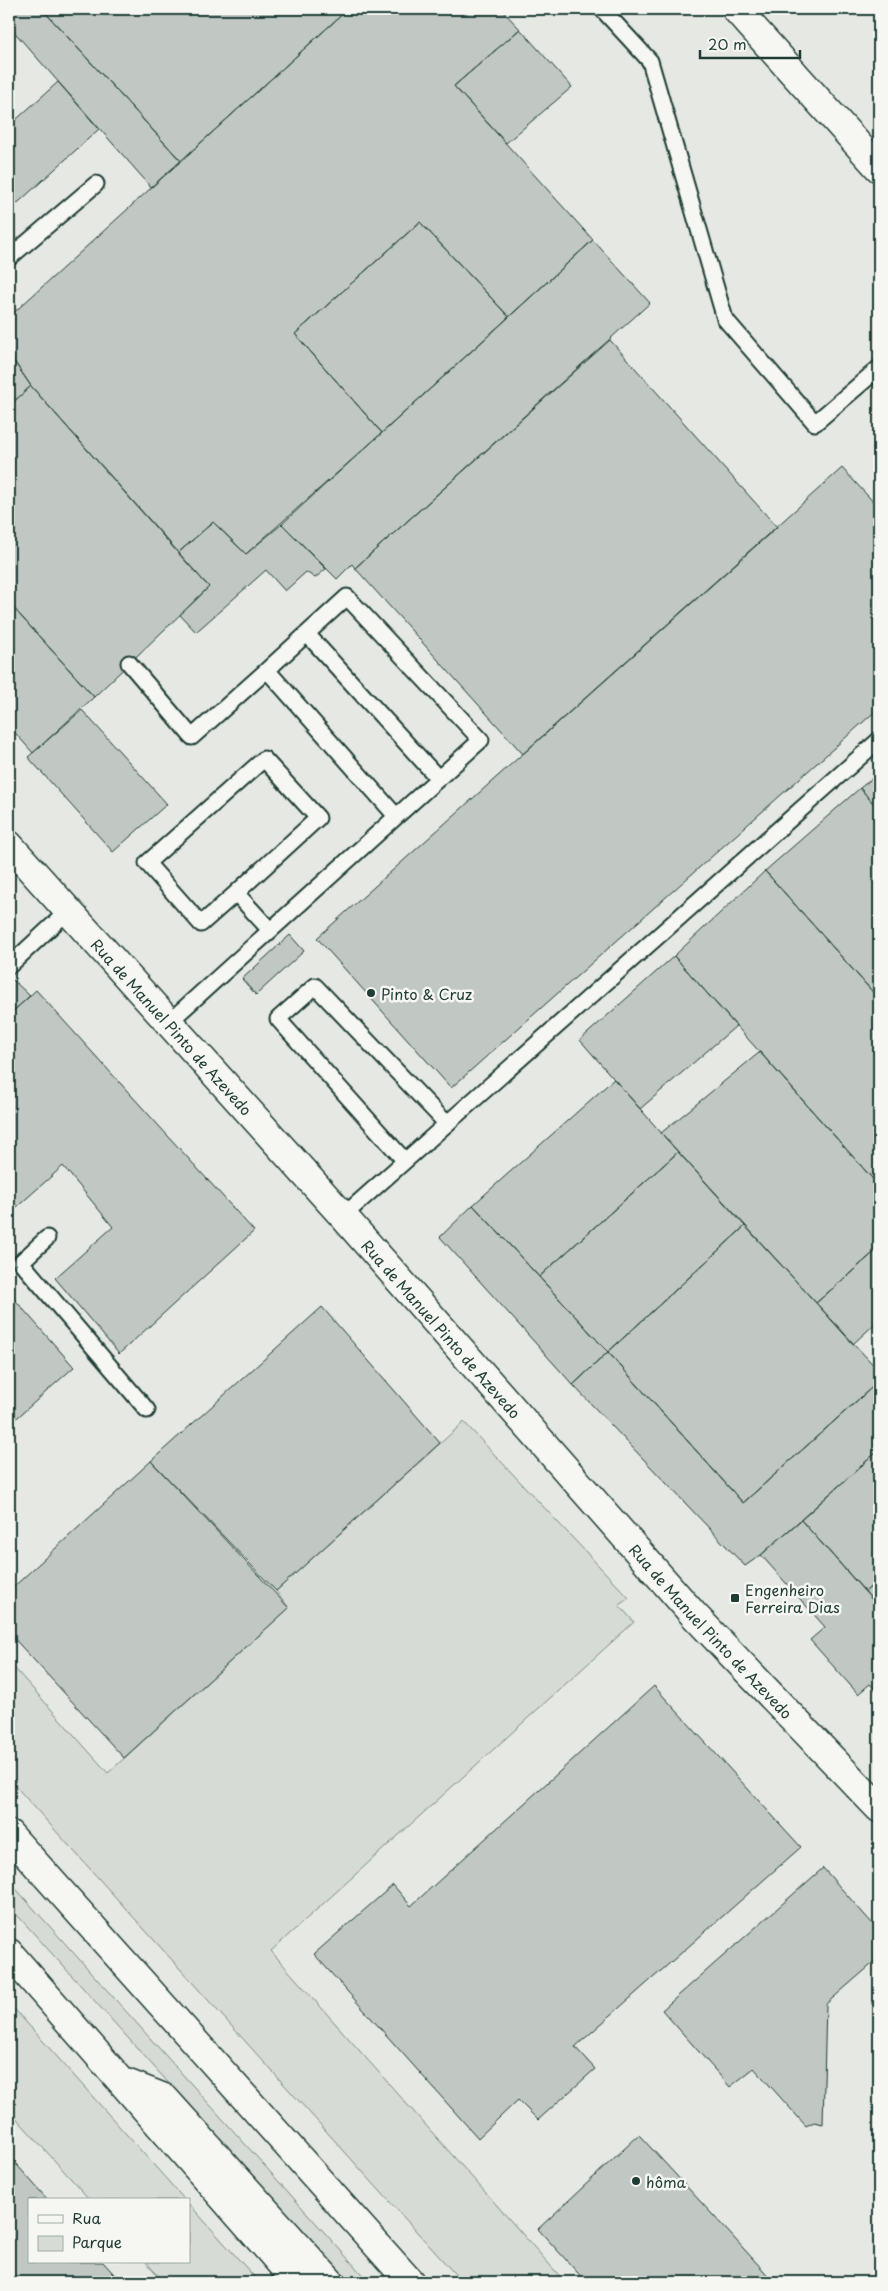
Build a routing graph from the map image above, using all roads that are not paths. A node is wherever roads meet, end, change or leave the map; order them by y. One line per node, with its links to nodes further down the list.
1 (602, 9): 6 (lane)
2 (736, 9): 3 (main road)
3 (879, 168)
4 (96, 184): 5 (lane)
5 (9, 258)
6 (879, 368)
7 (307, 634): 9 (lane); 11 (lane); 11 (lane)
8 (128, 663): 9 (lane)
9 (267, 670): 12 (lane)
10 (879, 740): 19 (lane)
11 (438, 778): 12 (lane)
12 (396, 816): 16 (lane)
13 (9, 845): 15 (main road, Rua de Manuel Pinto de Azevedo)
14 (236, 893): 14 (lane); 16 (lane)
15 (68, 911): 17 (lane); 18 (main road, Rua de Manuel Pinto de Azevedo)
16 (270, 930): 18 (lane)
17 (9, 966)
18 (168, 1022): 21 (main road, Rua de Manuel Pinto de Azevedo)
19 (447, 1124): 20 (lane); 20 (lane)
20 (405, 1161): 21 (lane)
21 (343, 1216): 24 (main road, Rua de Manuel Pinto de Azevedo)
22 (47, 1238): 23 (lane)
23 (147, 1410)
24 (877, 1801)
25 (9, 1834): 30 (main road)
26 (9, 1953): 27 (main road)
27 (123, 2082): 28 (main road); 29 (main road)
28 (297, 2282)
29 (330, 2282)
30 (410, 2282)

